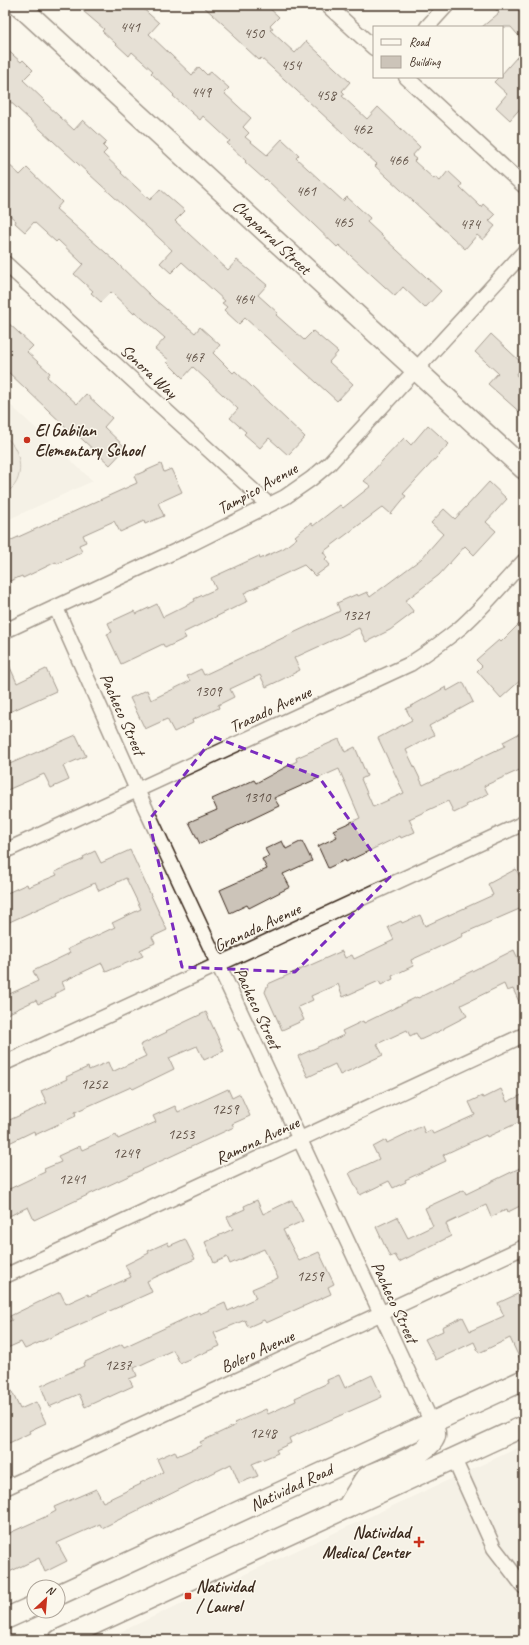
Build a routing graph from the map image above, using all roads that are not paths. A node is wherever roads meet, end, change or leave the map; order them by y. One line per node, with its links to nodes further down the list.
1 (19, 5): 10 (main road, Chaparral Street)
2 (327, 5): 5 (street)
3 (447, 5): 4 (street)
4 (428, 26)
5 (373, 47)
6 (407, 78): 7 (street)
7 (524, 186)
8 (524, 252): 10 (street, Tampico Avenue)
9 (5, 263): 12 (street, Sonora Way)
10 (416, 370): 11 (main road, Chaparral Street); 12 (street, Tampico Avenue)
11 (524, 469)
12 (269, 505): 14 (street, Tampico Avenue)
13 (524, 561): 16 (street, Trazado Avenue)
14 (56, 608): 15 (street, Tampico Avenue); 16 (street, Pacheco Street)
15 (5, 631)
16 (137, 790): 18 (street, Trazado Avenue); 19 (street, Pacheco Street)
17 (524, 823): 19 (street, Granada Avenue)
18 (5, 851)
19 (218, 965): 21 (street, Granada Avenue); 22 (street, Pacheco Street)
20 (524, 1035): 22 (street, Ramona Avenue)
21 (5, 1063)
22 (300, 1140): 24 (street, Ramona Avenue); 25 (street, Pacheco Street)
23 (524, 1247): 25 (street, Bolero Avenue)
24 (5, 1276)
25 (380, 1314): 27 (street, Pacheco Street); 30 (street, Bolero Avenue)
26 (524, 1380): 27 (main road, Natividad Road)
27 (432, 1421): 31 (main road); 33 (main road, Natividad Road)
28 (524, 1426): 29 (main road)
29 (454, 1459): 31 (main road); 32 (street)
30 (5, 1488)
31 (348, 1508): 36 (main road)
32 (524, 1587)
33 (66, 1591)
34 (26, 1610): 35 (main road)
35 (5, 1619)
36 (59, 1640)

